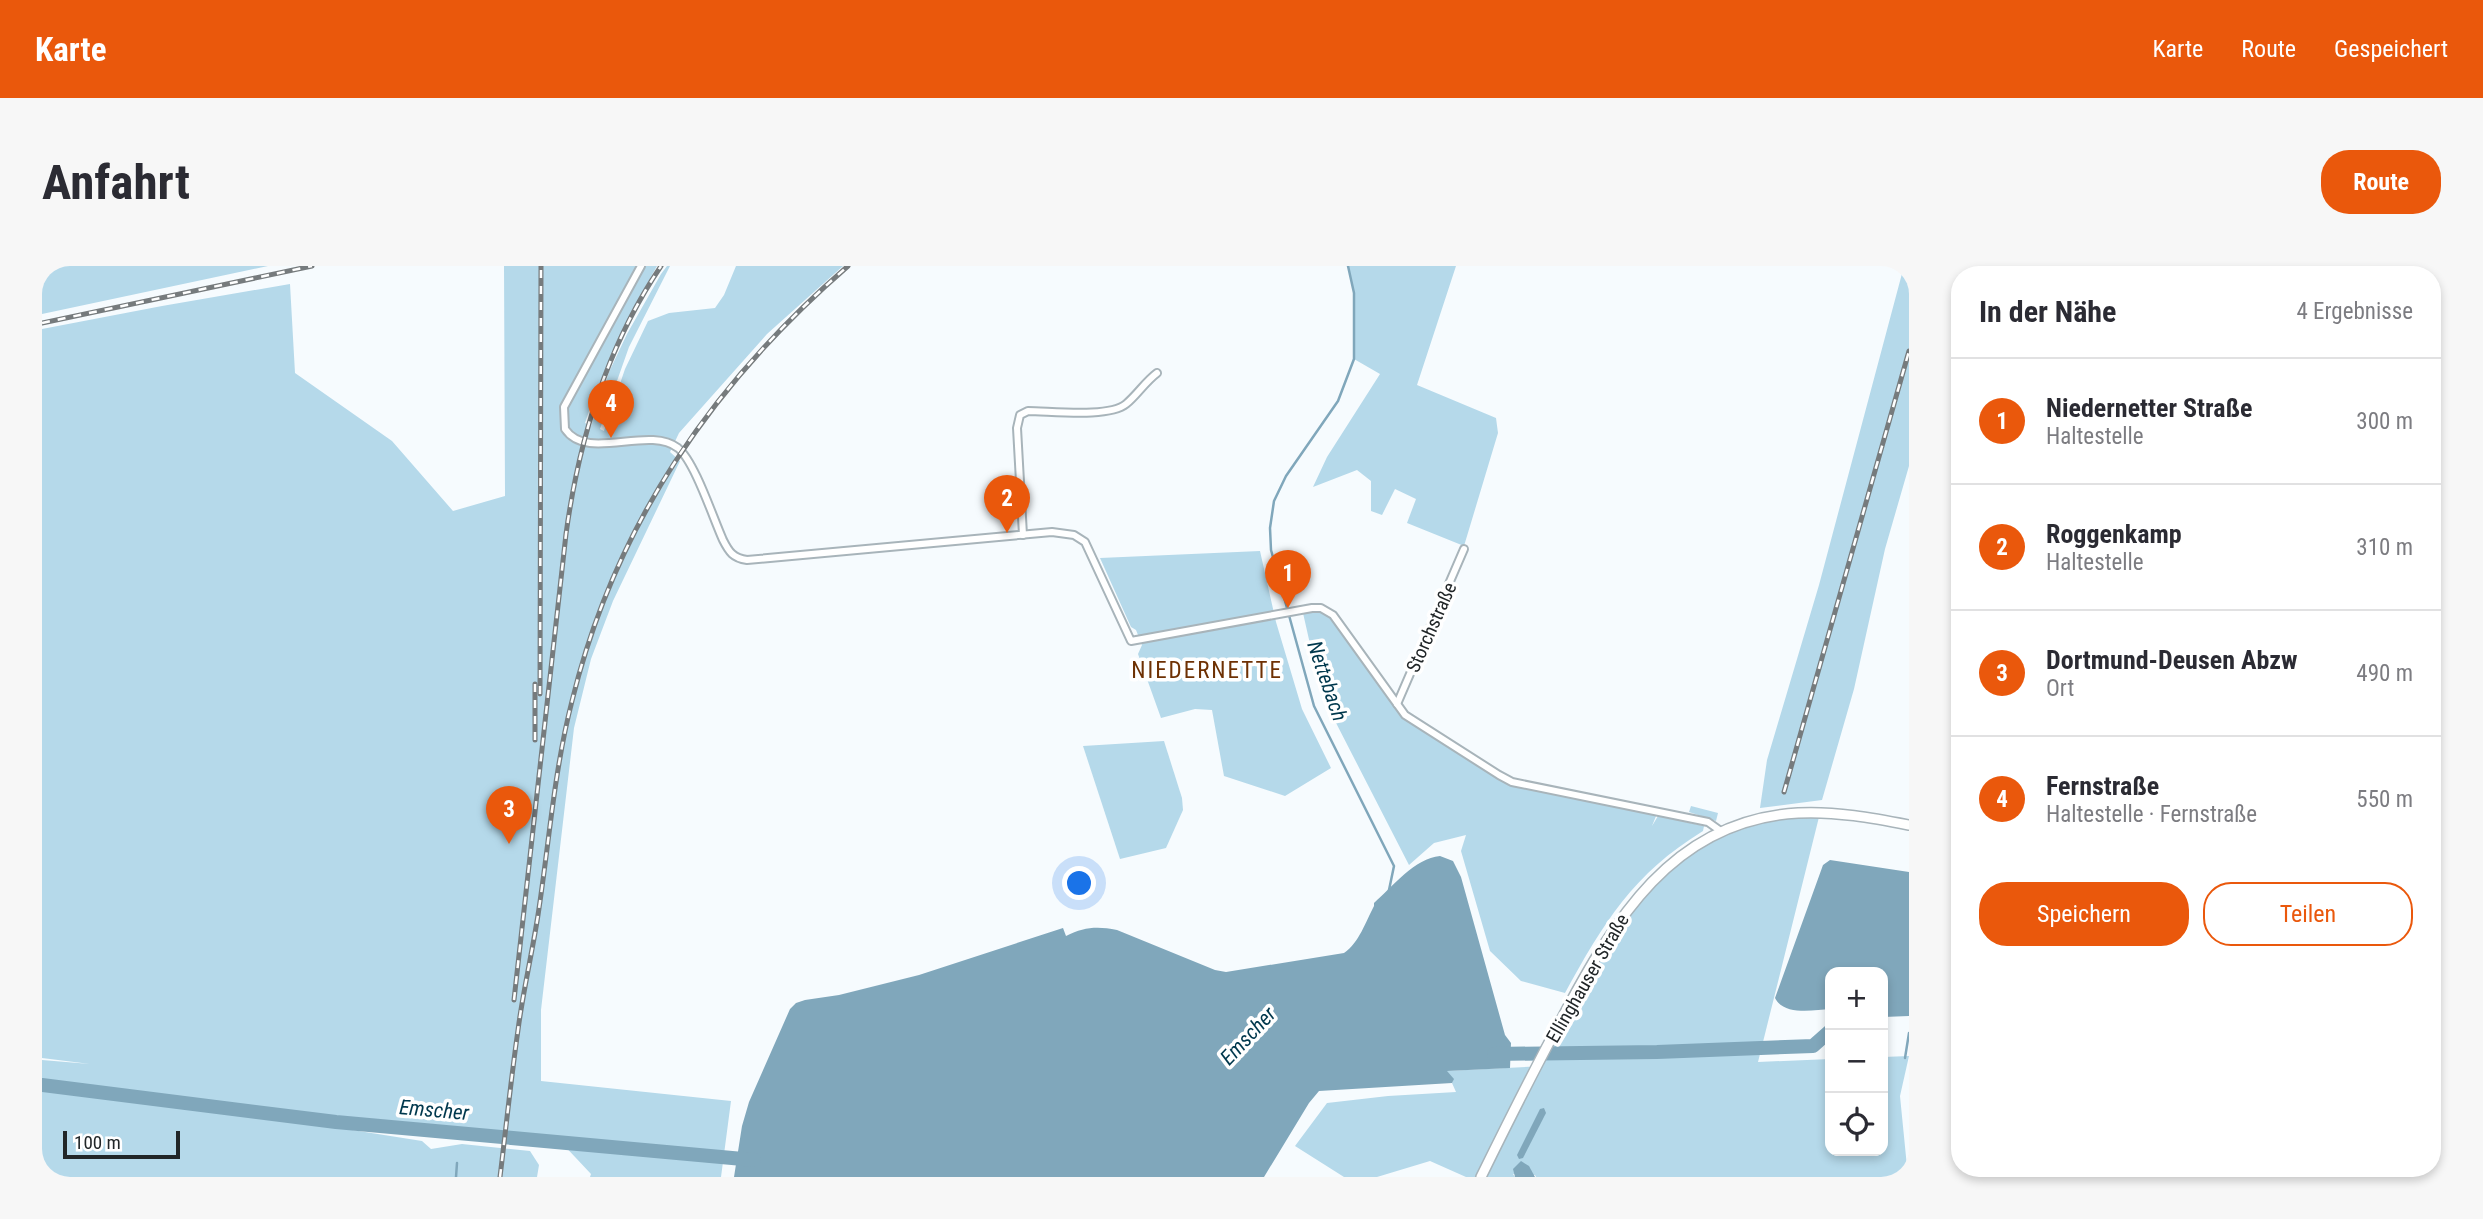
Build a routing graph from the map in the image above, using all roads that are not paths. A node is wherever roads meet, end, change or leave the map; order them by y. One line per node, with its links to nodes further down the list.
1 (641, 266): 3 (street)
2 (1157, 373): 3 (street)
3 (1023, 535): 5 (street)
4 (1464, 549): 5 (street, Storchstraße)
5 (1397, 704): 7 (street)
6 (1909, 825): 7 (main road, Ellinghauser Straße)
7 (1722, 832): 8 (main road, Ellinghauser Straße)
8 (1480, 1177)

